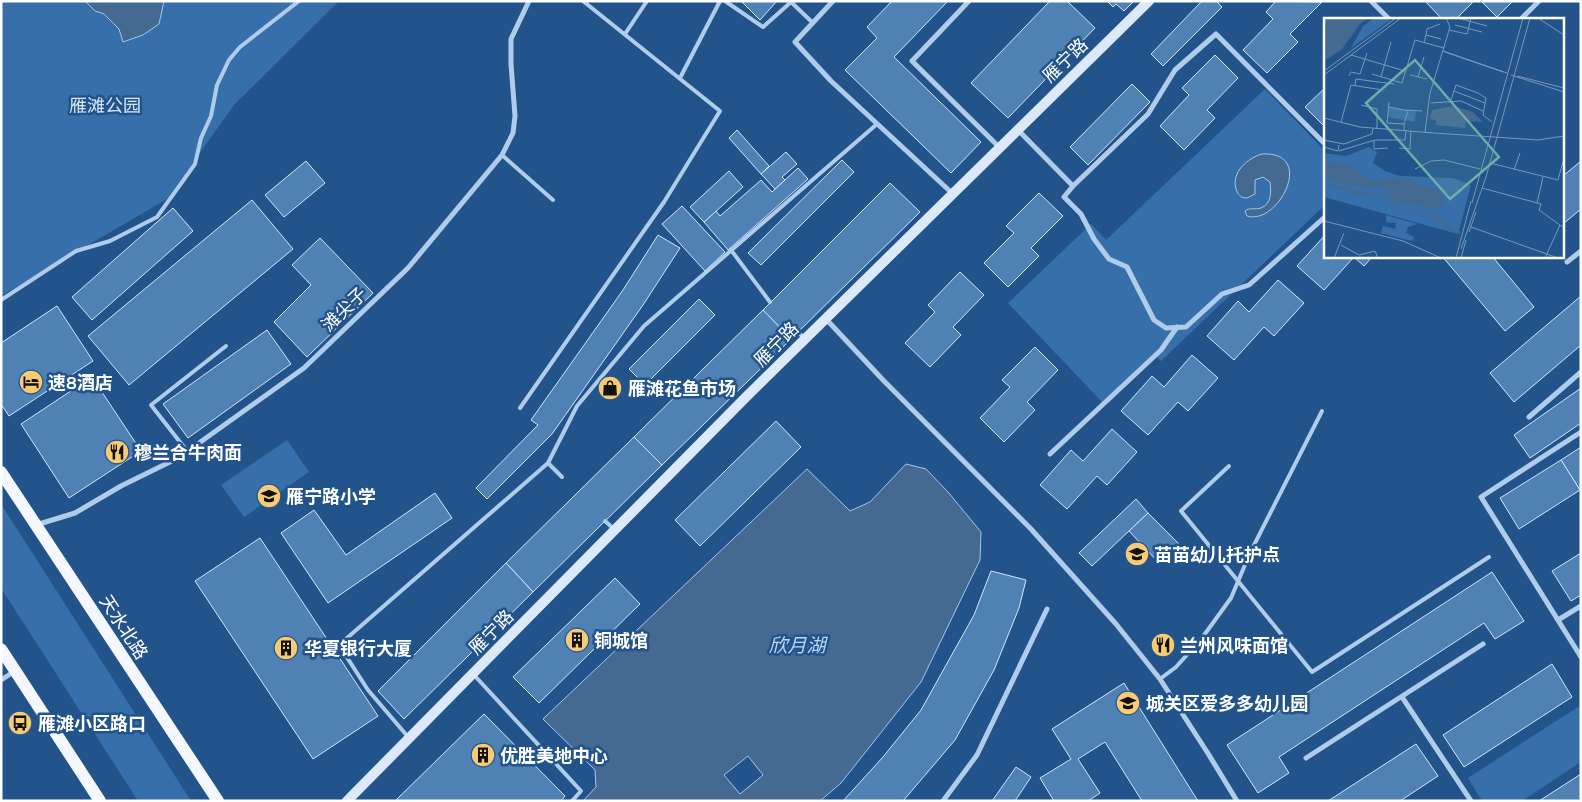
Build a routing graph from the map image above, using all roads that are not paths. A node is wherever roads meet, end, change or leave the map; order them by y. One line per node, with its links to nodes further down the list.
1 (299, 1): 29 (lane)
2 (529, 1): 21 (street, 滩尖子)
3 (584, 1): 15 (lane)
4 (647, 1): 15 (lane)
5 (720, 1): 16 (lane)
6 (725, 1): 14 (lane)
7 (833, 1): 14 (street)
8 (969, 1): 20 (street)
9 (1149, 1): 18 (main road, 雁宁路)
10 (1371, 1): 12 (street)
11 (1539, 1): 13 (street)
12 (1388, 18)
13 (1522, 18)
14 (813, 23): 17 (street)
15 (625, 34): 16 (lane)
16 (680, 78): 35 (lane)
17 (877, 124): 23 (street); 26 (lane)
18 (1018, 130): 20 (main road, 雁宁路); 22 (street)
19 (1324, 143): 22 (street)
20 (1000, 148): 23 (main road, 雁宁路)
21 (502, 155): 24 (lane); 39 (street, 滩尖子)
22 (1073, 186): 32 (street)
23 (953, 194): 31 (main road, 雁宁路)
24 (553, 200)
25 (1324, 218): 32 (street)
26 (731, 250): 30 (lane); 41 (lane)
27 (1581, 251): 28 (street)
28 (1567, 262)
29 (1, 300)
30 (770, 302)
31 (826, 318): 47 (main road, 雁宁路); 58 (street)
32 (1177, 328): 40 (street)
33 (226, 346): 39 (lane)
34 (1581, 372): 37 (street)
35 (520, 408)
36 (1322, 412): 49 (lane)
37 (1529, 417)
38 (1581, 432): 52 (street)
39 (187, 451): 46 (street, 滩尖子)
40 (1050, 454)
41 (548, 463): 44 (lane); 61 (lane)
42 (1229, 466): 49 (lane)
43 (1, 472): 46 (main road, 天水北路)
44 (562, 477)
45 (605, 521): 47 (lane)
46 (36, 525): 64 (main road, 天水北路)
47 (615, 530): 57 (main road, 雁宁路)
48 (1489, 557): 49 (lane)
49 (1238, 581): 58 (lane)
50 (1581, 606): 52 (street)
51 (1047, 609): 67 (street)
52 (1558, 620): 55 (street)
53 (1483, 644): 60 (street)
54 (1, 648): 56 (main road)
55 (1581, 657)
56 (16, 671): 59 (street); 63 (main road)
57 (473, 674): 61 (main road, 雁宁路); 66 (lane)
58 (1160, 679): 68 (street)
59 (1, 680)
60 (1402, 697): 62 (street); 69 (street)
61 (409, 738): 65 (main road, 雁宁路)
62 (1306, 758)
63 (100, 801)
64 (218, 801)
65 (347, 801)
66 (572, 801)
67 (943, 801)
68 (1237, 801)
69 (1471, 801)

